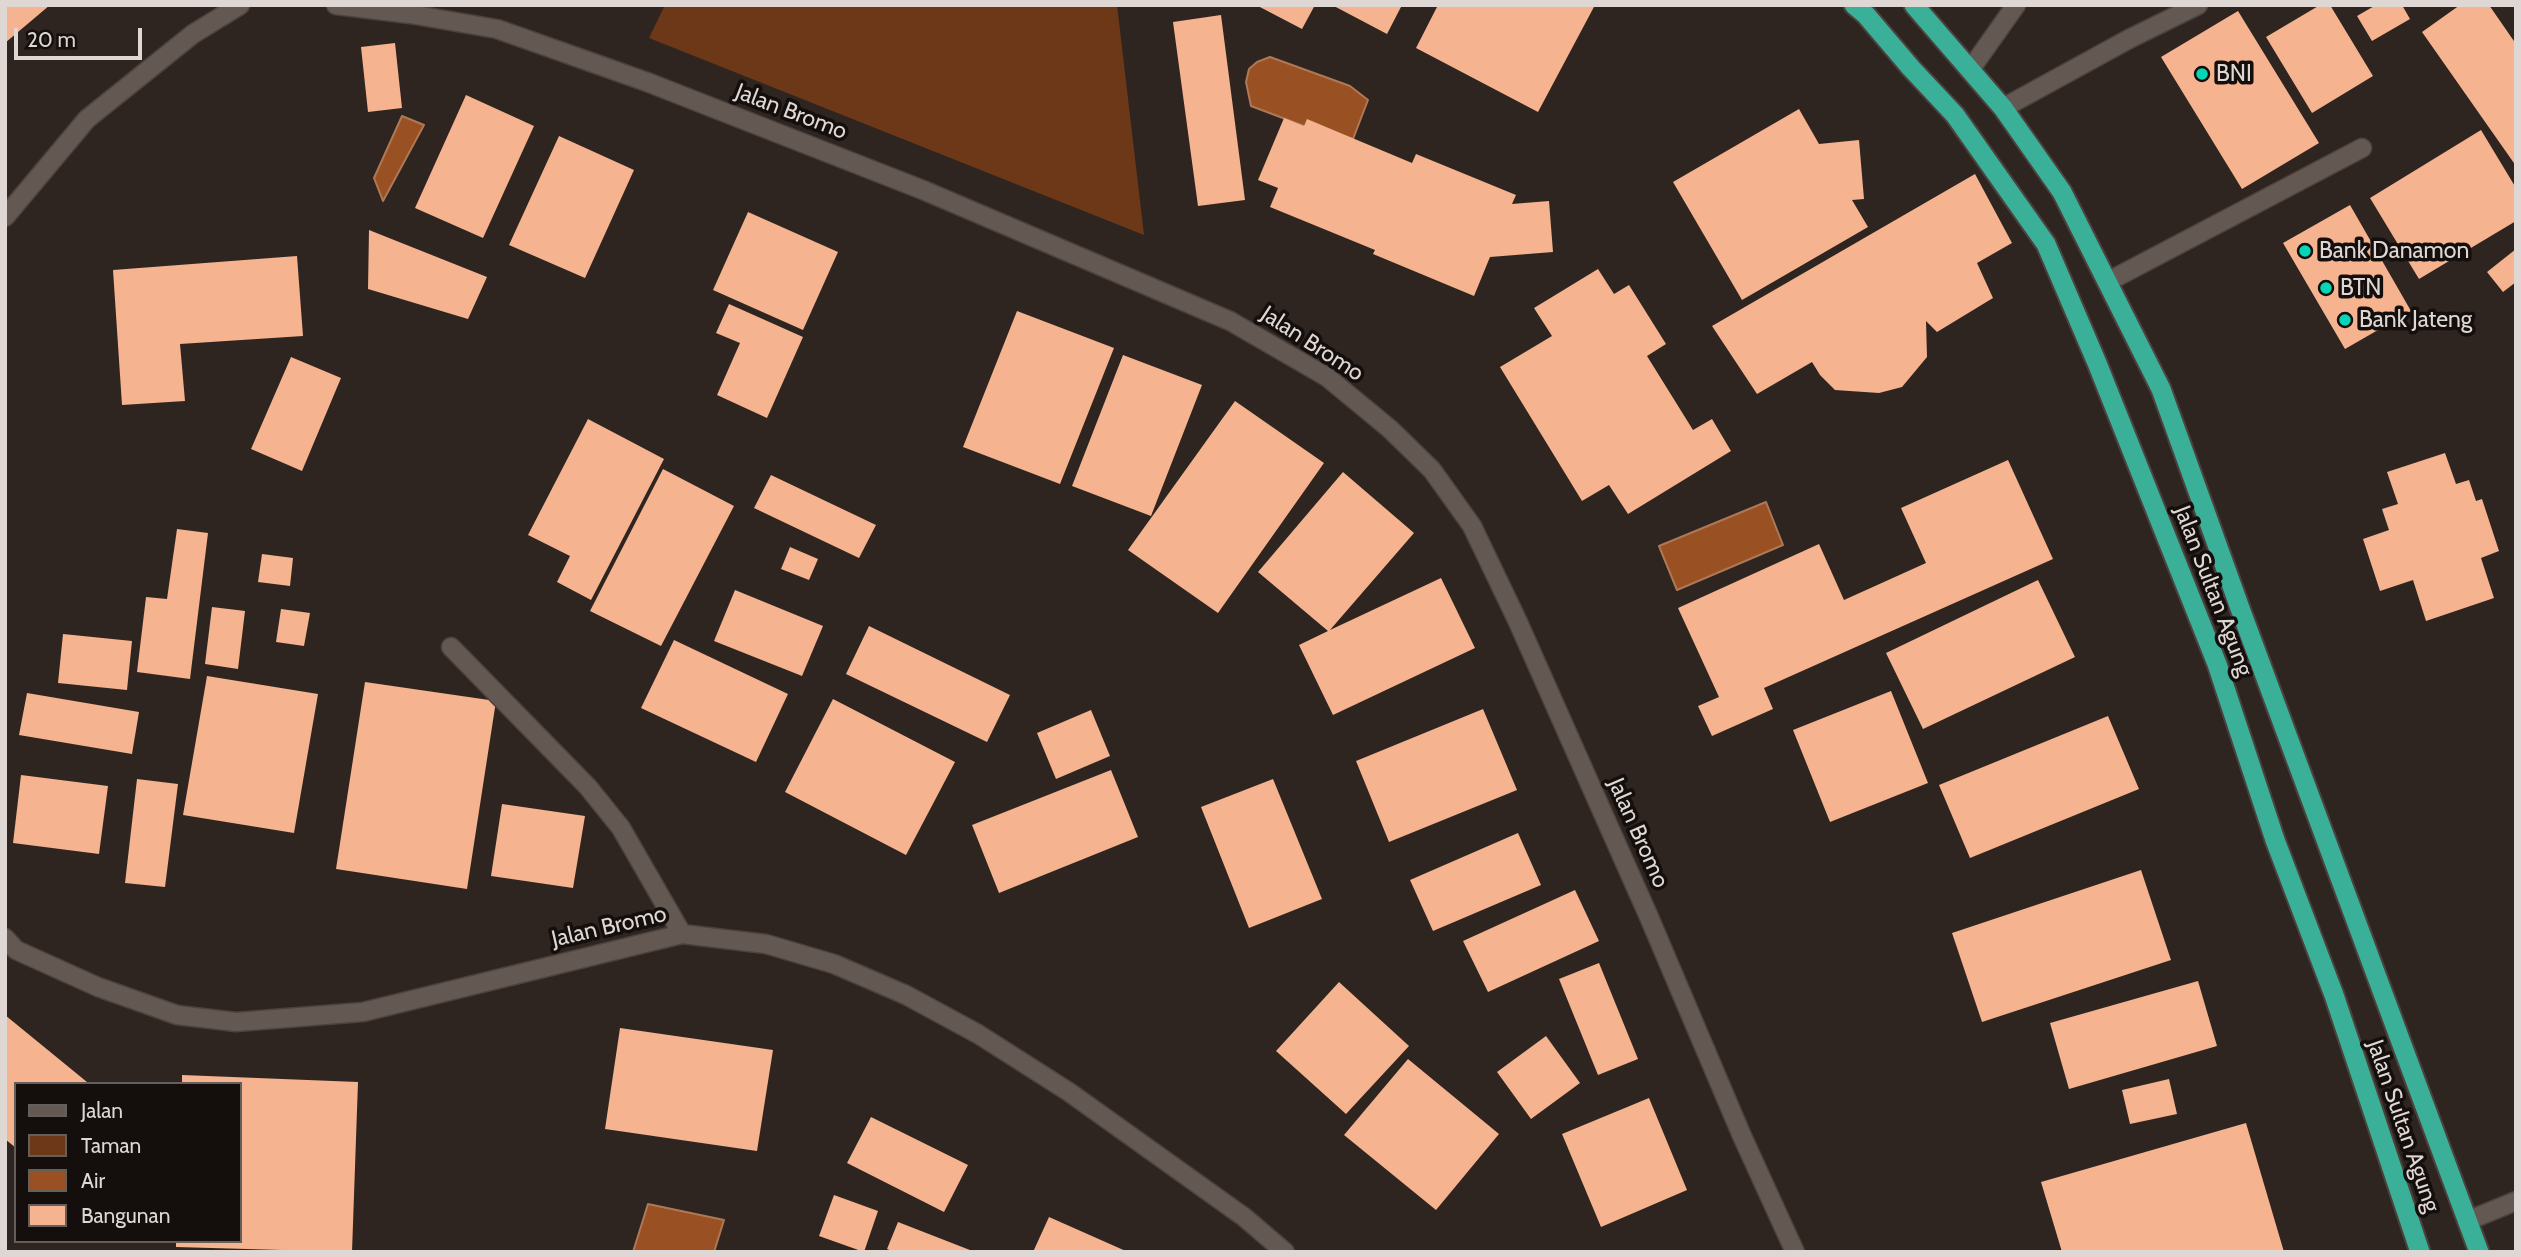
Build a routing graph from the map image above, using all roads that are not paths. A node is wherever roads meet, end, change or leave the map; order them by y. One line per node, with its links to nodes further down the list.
1 (240, 5): 10 (street)
2 (336, 5): 18 (street, Jalan Bromo)
3 (1854, 5): 19 (highway, Jalan Sultan Agung)
4 (1914, 5): 7 (highway, Jalan Sultan Agung)
5 (2016, 5): 7 (street)
6 (2198, 5): 8 (street)
7 (1970, 70): 8 (highway, Jalan Sultan Agung)
8 (2003, 108): 11 (highway, Jalan Sultan Agung)
9 (2362, 148): 11 (street)
10 (5, 217)
11 (2109, 281): 16 (highway, Jalan Sultan Agung)
12 (451, 647): 13 (street)
13 (682, 934): 14 (street, Jalan Bromo); 17 (street, Jalan Bromo)
14 (5, 938)
15 (2516, 1201): 16 (street)
16 (2467, 1221): 20 (highway, Jalan Sultan Agung)
17 (1285, 1252)
18 (1795, 1252)
19 (2420, 1252)
20 (2479, 1252)

